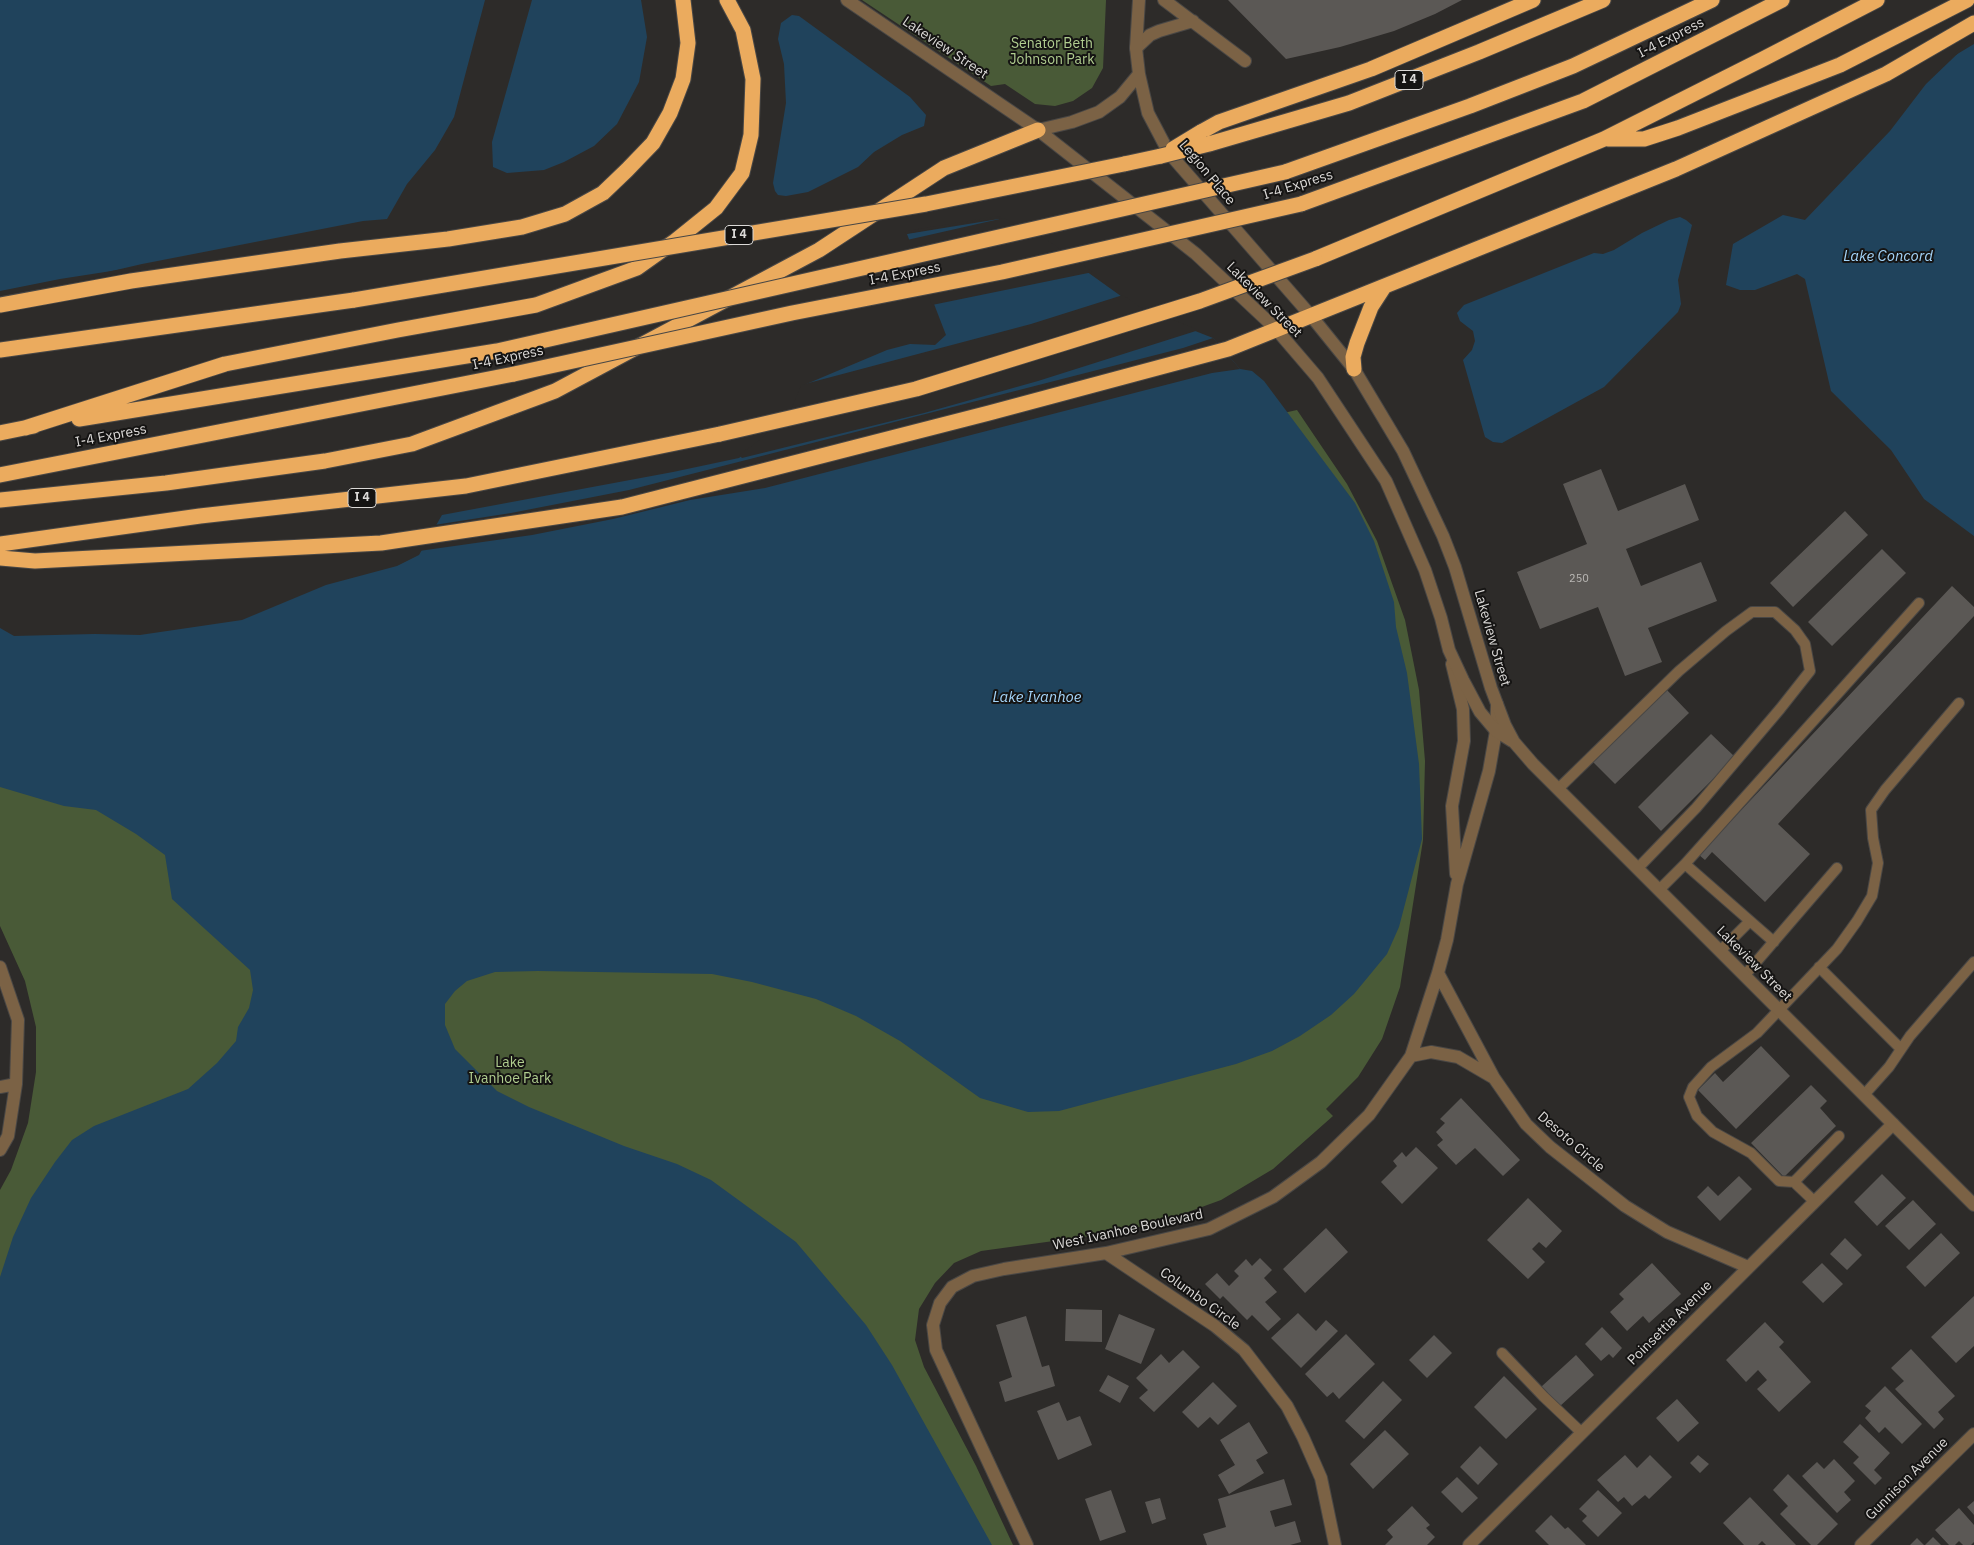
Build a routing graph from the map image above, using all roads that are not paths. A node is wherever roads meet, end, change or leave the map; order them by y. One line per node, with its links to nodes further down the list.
1 (683, 0): 22 (highway)
2 (727, 0): 27 (highway)
3 (847, 0): 17 (street, Lakeview Street)
4 (1139, 0): 14 (street, Legion Place)
5 (1164, 0): 12 (street)
6 (1533, 0): 18 (highway)
7 (1603, 0): 18 (highway, I 4)
8 (1712, 0): 27 (highway, I-4 Express, bridge)
9 (1782, 0): 29 (highway, I-4 Express, bridge)
10 (1877, 0): 19 (highway, I 4)
11 (1967, 0): 19 (highway)
12 (1193, 21): 14 (street); 15 (street)
13 (1974, 23): 21 (highway)
14 (1136, 48): 16 (street, Legion Place)
15 (1245, 61)
16 (1139, 74): 17 (street); 20 (street, Legion Place)
17 (1038, 130): 24 (street, Lakeview Street); 30 (highway)
18 (1205, 138): 25 (highway, I 4, bridge)
19 (1604, 139): 31 (highway, I 4, bridge)
20 (1266, 265): 23 (street, Lakeview Street)
21 (1384, 287): 23 (highway); 26 (highway)
22 (0, 305)
23 (1312, 317): 24 (highway); 26 (street, Lakeview Street)
24 (1276, 329): 32 (highway); 34 (street, Lakeview Street)
25 (0, 350)
26 (1354, 369): 36 (street, Lakeview Street)
27 (25, 428): 28 (highway, I-4 Express)
28 (0, 433)
29 (0, 475)
30 (0, 500)
31 (0, 544)
32 (0, 558)
33 (1919, 603): 40 (lane)
34 (1449, 650): 37 (street, Lakeview Street); 43 (street, West Ivanhoe Boulevard)
35 (1959, 703): 49 (lane)
36 (1496, 704): 37 (street, West Ivanhoe Boulevard); 38 (street, Lakeview Street)
37 (1496, 731): 38 (street, Lakeview Street); 43 (street, West Ivanhoe Boulevard)
38 (1514, 742): 39 (street, Lakeview Street)
39 (1558, 789): 41 (street, Lakeview Street); 41 (lane)
40 (1684, 864): 44 (lane); 45 (lane)
41 (1638, 868): 44 (street, Lakeview Street)
42 (1837, 868): 46 (lane)
43 (1457, 884): 51 (street, West Ivanhoe Boulevard)
44 (1659, 890): 47 (street, Lakeview Street)
45 (1750, 921): 46 (lane); 47 (lane)
46 (1774, 942): 52 (lane)
47 (1720, 951): 52 (street, Lakeview Street)
48 (1974, 962): 54 (lane)
49 (1819, 966): 53 (lane); 54 (lane)
50 (0, 967): 57 (street)
51 (1438, 973): 55 (street, West Ivanhoe Boulevard); 56 (street, Desoto Circle)
52 (1744, 976): 53 (street, Lakeview Street)
53 (1778, 1009): 59 (street, Lakeview Street); 63 (lane)
54 (1901, 1049): 59 (lane)
55 (1411, 1056): 56 (street); 66 (street, West Ivanhoe Boulevard)
56 (1494, 1078): 67 (street, Desoto Circle)
57 (16, 1084): 58 (street); 62 (street)
58 (0, 1087)
59 (1864, 1095): 60 (street, Lakeview Street)
60 (1893, 1124): 64 (street, Poinsettia Avenue); 65 (street, Lakeview Street)
61 (1839, 1136): 63 (lane)
62 (0, 1150)
63 (1794, 1182): 64 (lane)
64 (1814, 1201): 67 (street, Poinsettia Avenue)
65 (1974, 1205)
66 (1106, 1252): 71 (street, West Ivanhoe Boulevard); 72 (street, Columbo Circle)
67 (1748, 1267): 69 (street, Poinsettia Avenue)
68 (1502, 1354): 69 (lane)
69 (1582, 1433): 73 (street, Poinsettia Avenue)
70 (1974, 1434): 74 (street, Gunnison Avenue)
71 (1027, 1545)
72 (1335, 1545)
73 (1469, 1545)
74 (1861, 1545)

